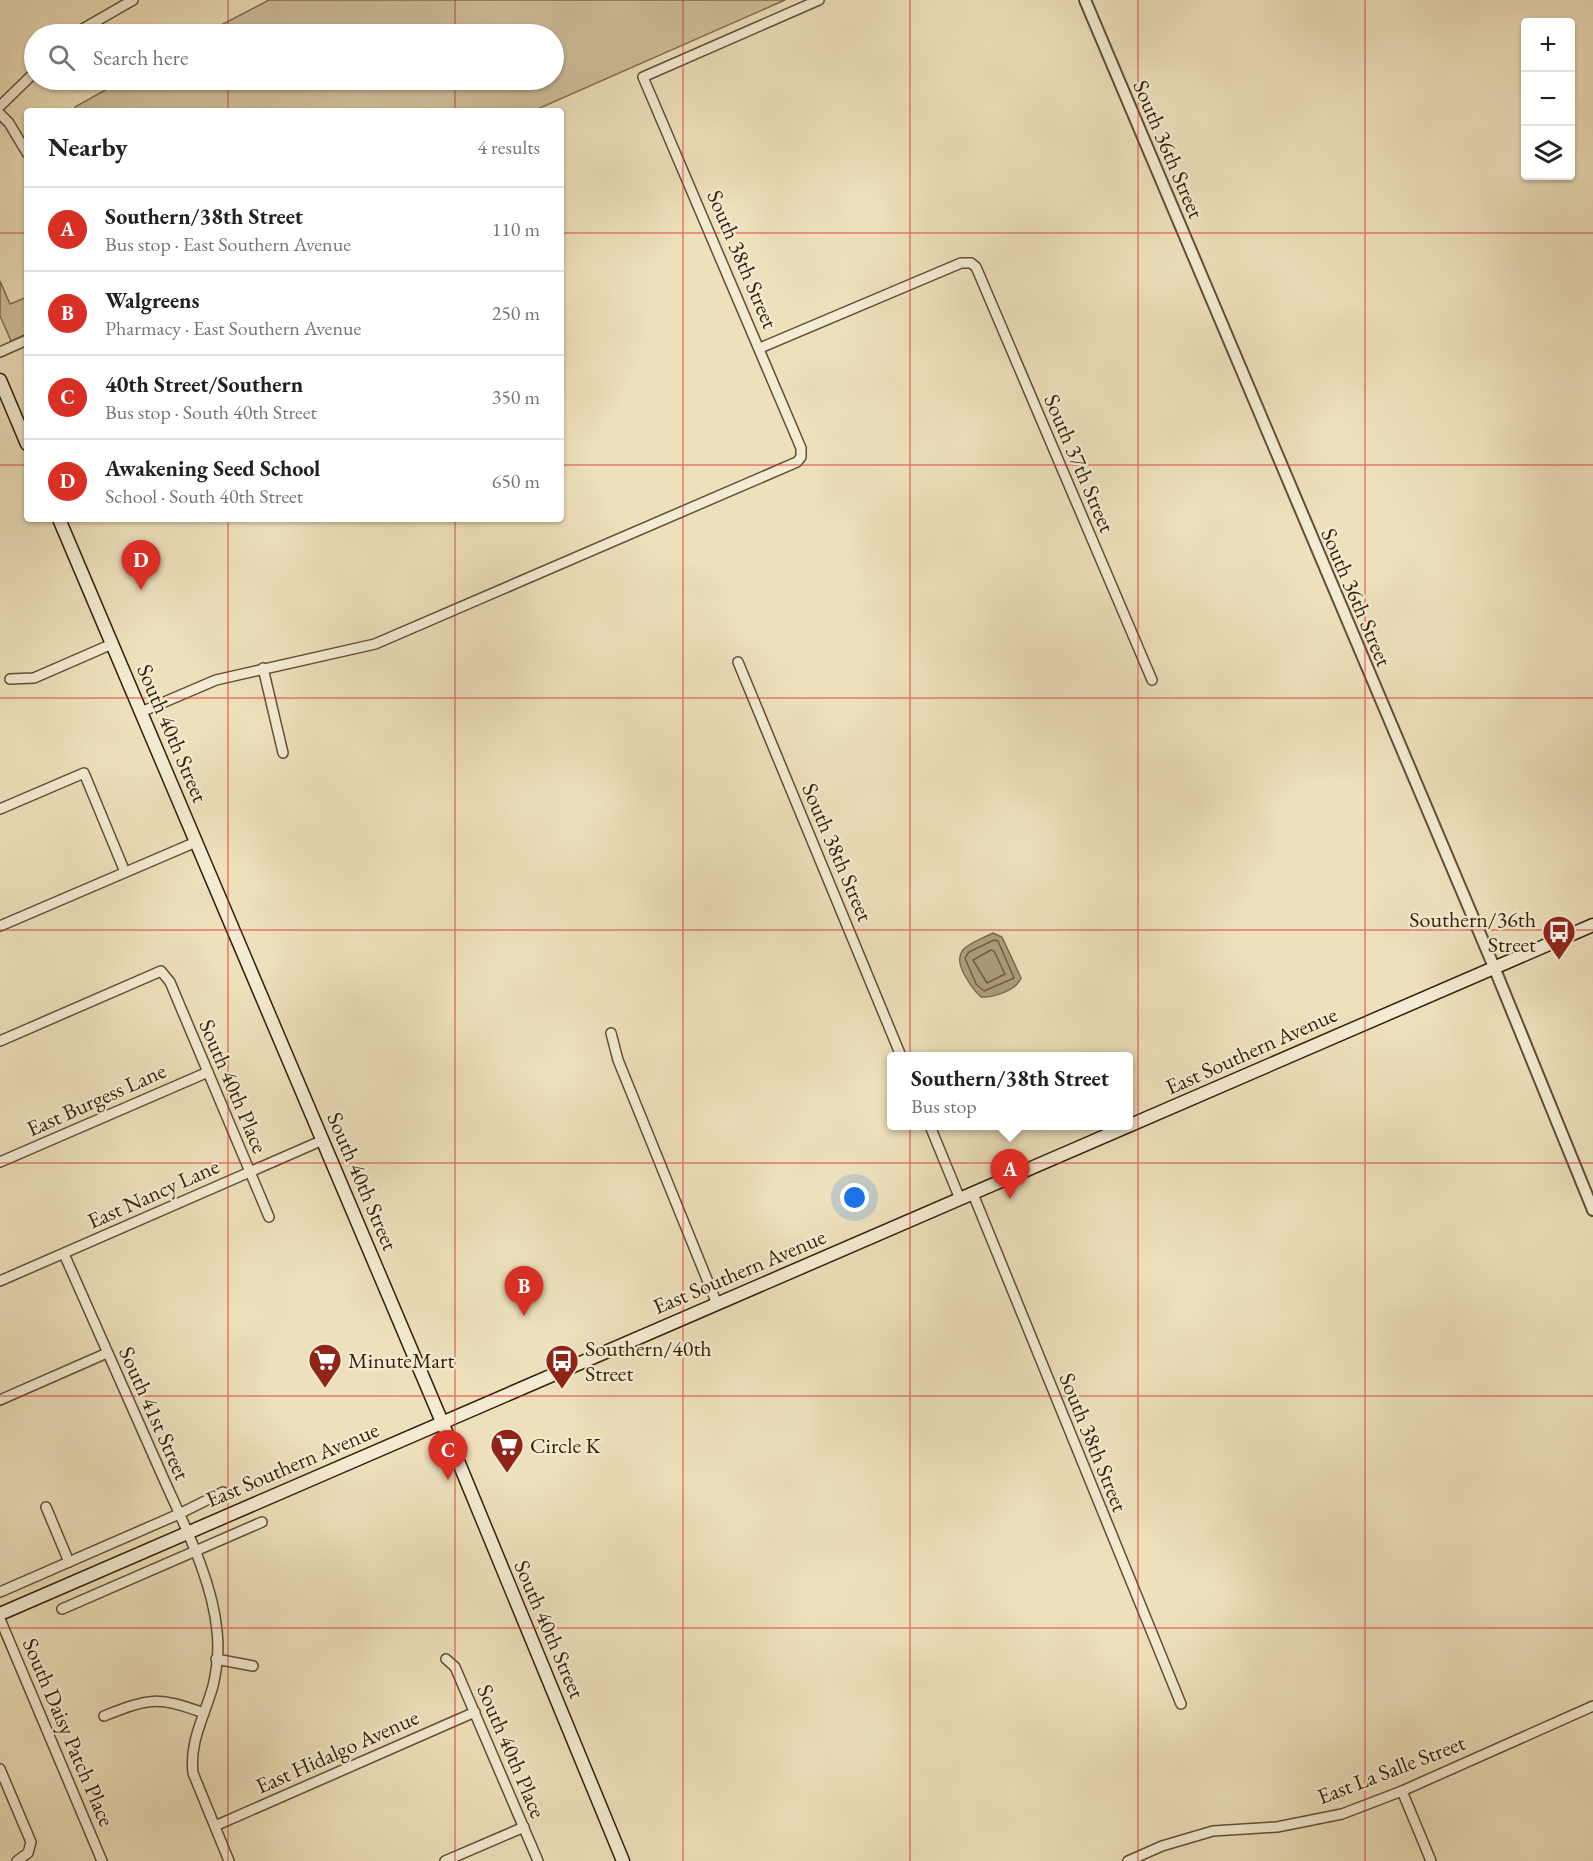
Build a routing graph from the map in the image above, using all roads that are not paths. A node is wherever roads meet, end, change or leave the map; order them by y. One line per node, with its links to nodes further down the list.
1 (133, 0): 4 (street)
2 (819, 0): 10 (street, South 38th Street)
3 (1085, 0): 27 (street, South 36th Street)
4 (91, 24)
5 (24, 83): 6 (street)
6 (0, 106)
7 (0, 114): 8 (street)
8 (24, 147)
9 (24, 341): 11 (street)
10 (760, 348): 17 (street, South 38th Street); 19 (street, South 37th Street)
11 (0, 352)
12 (0, 380): 13 (main road)
13 (24, 437)
14 (60, 522): 15 (main road, South 40th Street)
15 (112, 644): 18 (street); 20 (main road, South 40th Street)
16 (738, 662): 30 (street, South 38th Street)
17 (263, 668): 20 (street); 21 (street)
18 (10, 679)
19 (1152, 680)
20 (141, 712): 23 (main road, South 40th Street)
21 (283, 753)
22 (0, 809): 24 (street)
23 (196, 842): 24 (street); 35 (main road, South 40th Street)
24 (125, 872): 26 (street)
25 (1593, 925): 27 (main road, East Southern Avenue)
26 (0, 926)
27 (1494, 967): 32 (main road, East Southern Avenue); 40 (street, South 36th Street)
28 (611, 1033): 44 (street)
29 (0, 1041): 31 (street, South 40th Place)
30 (899, 1052)
31 (208, 1072): 36 (street, East Burgess Lane); 37 (street, South 40th Place)
32 (1133, 1124)
33 (932, 1130): 39 (street)
34 (1119, 1130): 38 (main road, East Southern Avenue)
35 (323, 1140): 37 (street, East Nancy Lane); 47 (main road, South 40th Street)
36 (0, 1162)
37 (250, 1172): 41 (street, South 40th Place); 42 (street, East Nancy Lane)
38 (972, 1194): 39 (main road, East Southern Avenue); 61 (street, South 38th Street)
39 (960, 1199): 44 (main road, East Southern Avenue)
40 (1593, 1210)
41 (269, 1217)
42 (64, 1254): 43 (street, East Nancy Lane); 45 (street, South 41st Street)
43 (0, 1281)
44 (717, 1304): 47 (main road, East Southern Avenue)
45 (107, 1353): 46 (street); 50 (street, South 41st Street)
46 (0, 1400)
47 (442, 1422): 52 (main road, East Southern Avenue); 75 (main road, South 40th Street)
48 (224, 1492): 50 (street, East Southern Avenue)
49 (46, 1507): 54 (street)
50 (179, 1514): 52 (street, South 41st Street); 54 (street, East Southern Avenue)
51 (262, 1522): 53 (street, East Southern Avenue)
52 (186, 1532): 53 (street, South 41st Street); 57 (main road, East Southern Avenue)
53 (194, 1552): 56 (street, East Southern Avenue); 58 (street, South 41st Street)
54 (69, 1562): 55 (street, East Southern Avenue)
55 (0, 1592)
56 (62, 1609)
57 (0, 1616): 71 (street, South Daisy Patch Place)
58 (216, 1659): 60 (street); 64 (street, South 41st Street)
59 (446, 1659): 63 (street, South 40th Place)
60 (253, 1666)
61 (1181, 1704)
62 (1593, 1706): 67 (street, East La Salle Street)
63 (475, 1712): 68 (street, East Hidalgo Avenue); 69 (street, South 40th Place)
64 (204, 1713): 65 (street); 68 (street, South 41st Street)
65 (104, 1716)
66 (0, 1769): 70 (street)
67 (1402, 1791): 76 (street, East La Salle Street); 77 (street)
68 (215, 1826): 72 (street, South 41st Street)
69 (524, 1827): 73 (street); 74 (street, South 40th Place)
70 (17, 1861)
71 (102, 1861)
72 (229, 1861)
73 (445, 1861)
74 (538, 1861)
75 (623, 1861)
76 (1128, 1861)
77 (1431, 1861)

